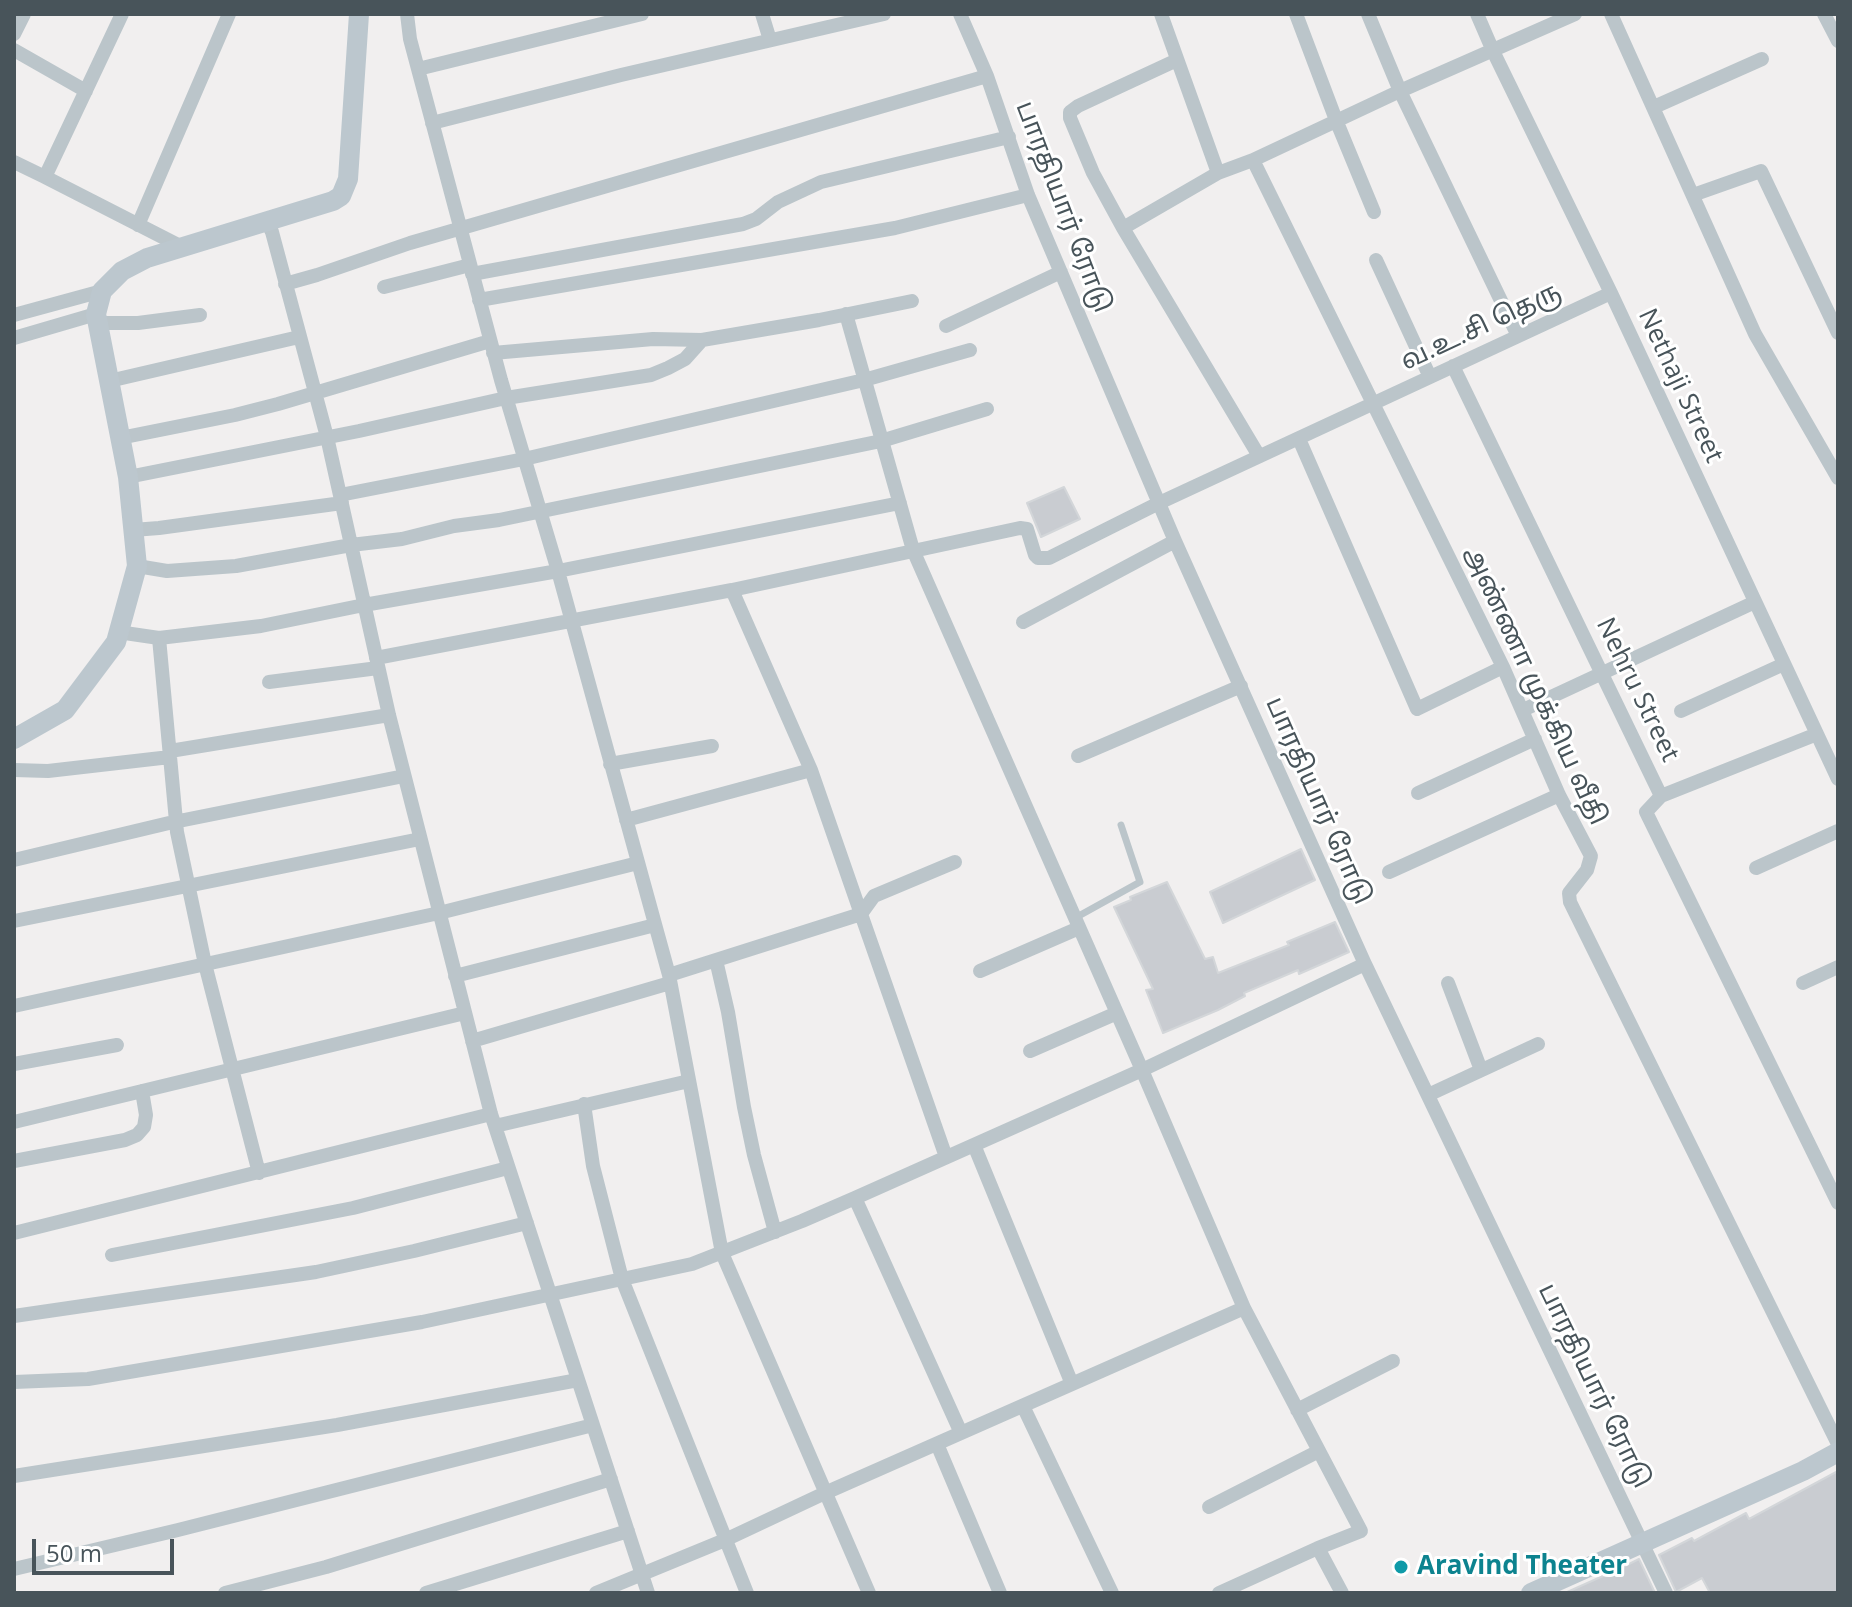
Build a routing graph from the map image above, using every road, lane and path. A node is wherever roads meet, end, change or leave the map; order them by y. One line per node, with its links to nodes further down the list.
1 (24, 14): 17 (street)
2 (122, 14): 26 (street)
3 (229, 14): 39 (street)
4 (359, 14): 42 (street)
5 (407, 14): 24 (street)
6 (640, 14): 24 (street)
7 (762, 14): 18 (street)
8 (884, 14): 18 (street)
9 (960, 14): 25 (street, பாரதியார் ரோடு)
10 (1161, 14): 23 (street)
11 (1296, 14): 29 (street)
12 (1368, 14): 27 (street)
13 (1477, 14): 21 (street, Nethaji Street)
14 (1575, 14): 21 (street)
15 (1611, 14): 28 (street)
16 (1824, 14): 19 (street)
17 (14, 34)
18 (770, 40): 30 (street)
19 (1838, 41)
20 (14, 50): 26 (street)
21 (1493, 51): 27 (street); 50 (street, Nethaji Street)
22 (1762, 59): 28 (street)
23 (1177, 60): 34 (street); 40 (street)
24 (418, 69): 30 (street)
25 (987, 76): 31 (street, பாரதியார் ரோடு); 41 (street)
26 (86, 91): 35 (street)
27 (1400, 91): 29 (street); 59 (street)
28 (1654, 107): 37 (street)
29 (1336, 120): 32 (street); 38 (street)
30 (432, 123): 41 (street)
31 (1009, 137): 36 (street, பாரதியார் ரோடு); 45 (street)
32 (1253, 160): 34 (street); 71 (street, அண்ணா முக்கிய வீதி)
33 (14, 162): 35 (street)
34 (1218, 173): 40 (street)
35 (45, 177): 39 (street)
36 (1028, 195): 46 (street, பாரதியார் ரோடு); 51 (street)
37 (1693, 195): 58 (street); 80 (street)
38 (1374, 212)
39 (138, 225): 43 (street)
40 (1123, 228): 77 (street)
41 (460, 229): 45 (street); 47 (street)
42 (271, 232): 43 (street); 47 (street)
43 (182, 247): 49 (street)
44 (1376, 260): 66 (street)
45 (471, 269): 48 (street); 51 (street)
46 (1061, 272): 57 (street); 83 (street, பாரதியார் ரோடு)
47 (285, 284): 60 (street)
48 (384, 287)
49 (102, 291): 54 (street); 56 (street)
50 (1611, 293): 59 (street, வ.உ.சி தெரு); 92 (street, Nethaji Street)
51 (479, 300): 63 (street)
52 (912, 301): 53 (street)
53 (846, 314): 62 (street); 68 (street)
54 (14, 315)
55 (200, 315): 56 (street)
56 (97, 318): 61 (street); 67 (street)
57 (946, 326)
58 (1838, 333)
59 (1518, 336): 65 (street, வ.உ.சி தெரு)
60 (299, 337): 67 (street); 69 (street)
61 (14, 338)
62 (702, 340): 63 (street); 70 (street)
63 (492, 347): 69 (street); 70 (street)
64 (970, 350): 68 (street)
65 (1453, 366): 66 (street, வ.உ.சி தெரு); 101 (street, Nehru Street)
66 (1430, 377): 71 (street, வ.உ.சி தெரு)
67 (124, 378): 73 (street)
68 (864, 380): 76 (street); 78 (street)
69 (315, 394): 73 (street); 74 (street)
70 (506, 398): 74 (street); 78 (street)
71 (1372, 404): 75 (street, வ.உ.சி தெரு); 100 (street, அண்ணா முக்கிய வீதி)
72 (987, 409): 76 (street)
73 (137, 434): 79 (street)
74 (327, 437): 79 (street); 81 (street)
75 (1299, 439): 77 (street, வ.உ.சி தெரு); 100 (street)
76 (881, 441): 82 (street); 84 (street)
77 (1259, 456): 83 (street, வ.உ.சி தெரு)
78 (524, 459): 81 (street); 84 (street)
79 (145, 473): 85 (street)
80 (1837, 475)
81 (341, 499): 85 (street); 87 (street)
82 (900, 503): 88 (street); 90 (street)
83 (1159, 503): 86 (street, பாரதியார் ரோடு); 88 (street, வ.உ.சி தெரு)
84 (540, 511): 87 (street); 90 (street)
85 (133, 530): 89 (street)
86 (1175, 541): 95 (street); 103 (street, பாரதியார் ரோடு)
87 (351, 545): 89 (street); 93 (street)
88 (913, 550): 91 (street); 136 (street)
89 (152, 569): 96 (street)
90 (558, 571): 93 (street); 94 (street)
91 (732, 590): 94 (street); 116 (street)
92 (1755, 602): 99 (street, Nethaji Street); 101 (street)
93 (364, 605): 97 (street); 98 (street)
94 (571, 622): 98 (street); 114 (street)
95 (1023, 622)
96 (127, 633): 97 (street); 108 (street)
97 (159, 638): 111 (street)
98 (377, 663): 102 (street); 106 (street)
99 (1784, 664): 105 (street); 107 (street, Nethaji Street)
100 (1503, 667): 104 (street, அண்ணா முக்கிய வீதி)
101 (1602, 674): 104 (street); 121 (street, Nehru Street)
102 (269, 682)
103 (1241, 686): 112 (street); 140 (street, பாரதியார் ரோடு)
104 (1523, 710): 109 (street, அண்ணா முக்கிய வீதி)
105 (1681, 711)
106 (389, 715): 111 (street); 117 (street)
107 (1817, 734): 113 (street, Nethaji Street); 121 (street)
108 (14, 739)
109 (1535, 739): 119 (street); 120 (street, அண்ணா முக்கிய வீதி)
110 (712, 746): 114 (street)
111 (170, 754): 115 (street); 123 (street)
112 (1078, 756)
113 (1834, 762): 118 (street, Nethaji Street)
114 (610, 764): 122 (street)
115 (14, 770)
116 (811, 770): 122 (street); 134 (street)
117 (404, 776): 123 (street); 126 (street)
118 (1838, 779)
119 (1418, 793)
120 (1559, 795): 131 (street); 189 (street, அண்ணா முக்கிய வீதி)
121 (1661, 796): 170 (street, Nehru Street)
122 (626, 820): 129 (street)
123 (176, 822): 127 (street); 132 (street)
124 (1121, 825): 136 (lane)
125 (1838, 831): 130 (street)
126 (420, 839): 132 (street); 133 (street)
127 (14, 860)
128 (955, 862): 134 (street)
129 (638, 863): 133 (street); 137 (street)
130 (1756, 868)
131 (1389, 872)
132 (188, 885): 135 (street); 139 (street)
133 (439, 913): 139 (street); 143 (street)
134 (861, 914): 138 (street); 165 (street)
135 (14, 921)
136 (1077, 923): 142 (street); 149 (street)
137 (655, 925): 143 (street); 144 (street)
138 (716, 960): 144 (street); 172 (street)
139 (205, 964): 147 (street); 155 (street)
140 (1365, 964): 156 (street); 160 (street, பாரதியார் ரோடு)
141 (1838, 967): 146 (street)
142 (980, 971)
143 (455, 976): 148 (street)
144 (670, 979): 150 (street); 158 (street)
145 (1448, 983): 157 (street)
146 (1803, 983)
147 (14, 1006)
148 (465, 1013): 150 (street); 155 (street)
149 (1117, 1013): 153 (street); 156 (street)
150 (472, 1041): 162 (street)
151 (1538, 1044): 157 (street)
152 (117, 1045): 154 (street)
153 (1030, 1051)
154 (14, 1064)
155 (232, 1069): 159 (street); 168 (street)
156 (1142, 1070): 164 (street); 178 (street)
157 (1481, 1070): 160 (street)
158 (689, 1081): 161 (street); 174 (street)
159 (142, 1091): 163 (street); 166 (street)
160 (1428, 1095): 198 (street, பாரதியார் ரோடு)
161 (584, 1104): 162 (street); 176 (street)
162 (493, 1120): 167 (street); 168 (street)
163 (14, 1122)
164 (974, 1145): 165 (street); 183 (street)
165 (946, 1157): 169 (street)
166 (14, 1161)
167 (508, 1168): 171 (street); 175 (street)
168 (259, 1173): 173 (street)
169 (855, 1198): 172 (street); 187 (street)
170 (1838, 1203)
171 (527, 1223): 177 (street); 179 (street)
172 (775, 1232): 174 (street)
173 (14, 1233)
174 (722, 1253): 176 (street); 194 (street)
175 (112, 1255)
176 (622, 1279): 177 (street); 197 (street)
177 (550, 1295): 181 (street); 182 (street)
178 (1244, 1308): 183 (street); 185 (street)
179 (14, 1316)
180 (1393, 1361): 185 (street)
181 (578, 1380): 186 (street); 192 (street)
182 (14, 1382)
183 (1072, 1384): 184 (street)
184 (1023, 1406): 187 (street); 209 (street)
185 (1297, 1410): 190 (street)
186 (593, 1425): 193 (street); 200 (street)
187 (961, 1433): 188 (street)
188 (937, 1444): 194 (street); 208 (street)
189 (1838, 1444)
190 (1319, 1451): 195 (street); 199 (street)
191 (1838, 1452): 198 (street)
192 (14, 1476)
193 (611, 1479): 196 (street); 202 (street)
194 (825, 1493): 197 (street); 207 (street)
195 (1209, 1507)
196 (628, 1531): 201 (street); 203 (street)
197 (725, 1540): 201 (street); 206 (street)
198 (1642, 1542): 212 (street); 213 (street, பாரதியார் ரோடு)
199 (1318, 1548): 210 (street); 211 (street)
200 (16, 1568)
201 (643, 1576): 204 (street); 205 (street)
202 (225, 1593)
203 (426, 1593)
204 (596, 1593)
205 (648, 1593)
206 (747, 1593)
207 (869, 1593)
208 (1000, 1593)
209 (1112, 1593)
210 (1219, 1593)
211 (1342, 1593)
212 (1531, 1593)
213 (1666, 1593)

